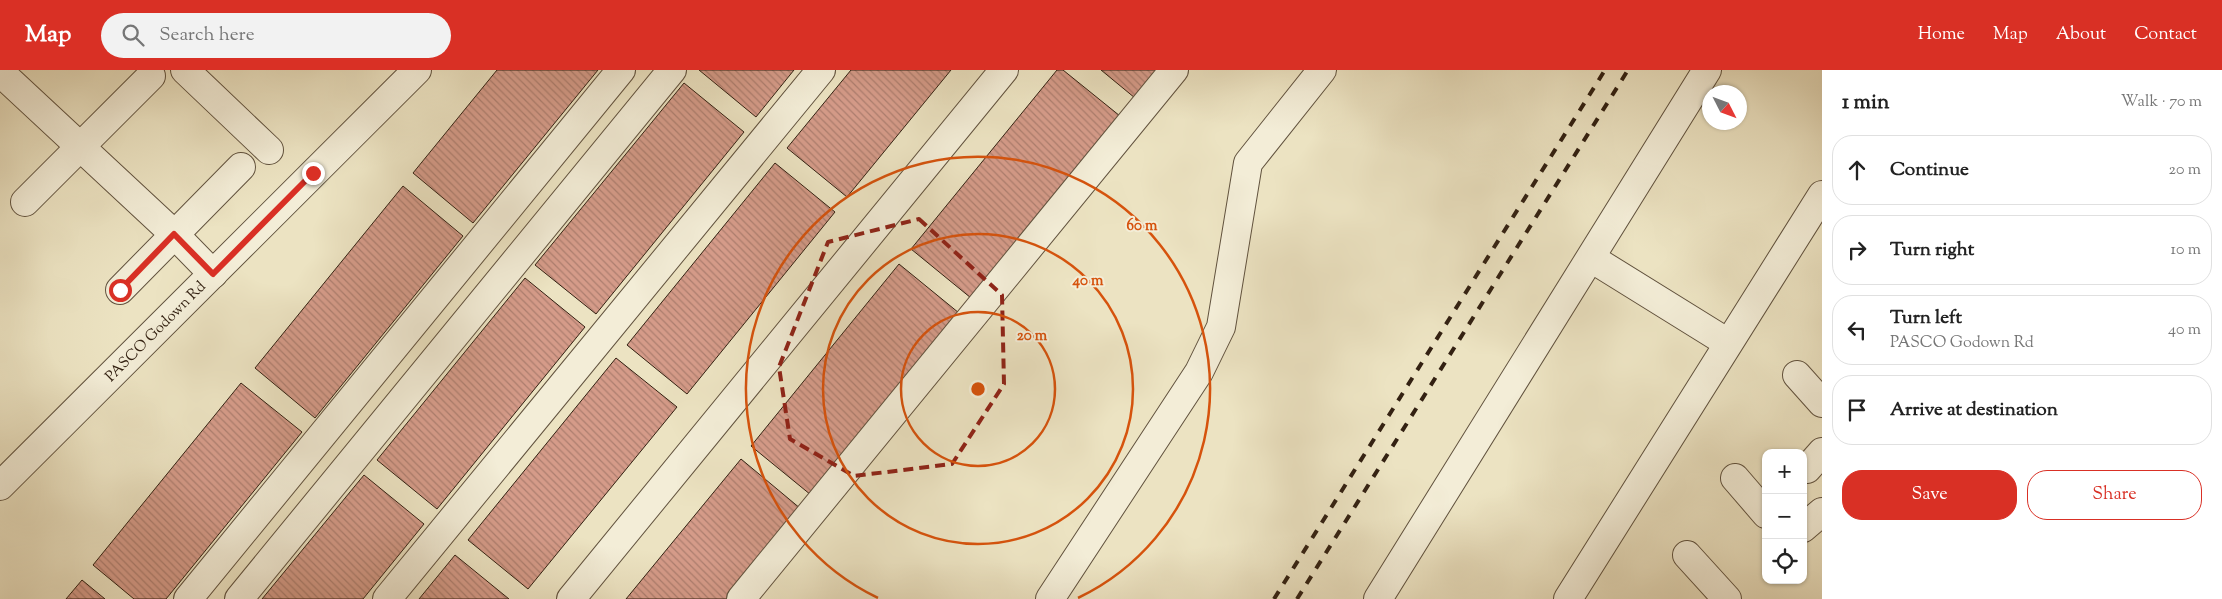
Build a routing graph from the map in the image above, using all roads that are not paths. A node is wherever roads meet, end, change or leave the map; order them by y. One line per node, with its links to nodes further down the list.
1 (185, 70): 13 (street)
2 (417, 70): 19 (street, PASCO Godown Rd)
3 (620, 70): 30 (street)
4 (672, 70): 31 (street)
5 (821, 70): 32 (street)
6 (1004, 70): 33 (street)
7 (1174, 70): 34 (street)
8 (1322, 70): 35 (street)
9 (1708, 70): 18 (street)
10 (0, 72): 12 (street)
11 (151, 76): 12 (street)
12 (80, 146): 16 (street); 17 (street)
13 (269, 150)
14 (241, 167): 17 (street)
15 (1822, 195): 21 (street)
16 (25, 202)
17 (174, 234): 19 (street); 20 (street)
18 (1591, 258): 21 (street); 36 (street)
19 (213, 274): 25 (street, PASCO Godown Rd)
20 (120, 290)
21 (1728, 343): 37 (street)
22 (1797, 375): 23 (street)
23 (1822, 403)
24 (1735, 478): 26 (street)
25 (0, 486)
26 (1762, 509)
27 (1822, 512): 28 (street)
28 (1807, 525)
29 (1687, 555): 38 (street)
30 (188, 599)
31 (239, 599)
32 (387, 599)
33 (571, 599)
34 (741, 599)
35 (1050, 599)
36 (1378, 599)
37 (1568, 599)
38 (1727, 599)

